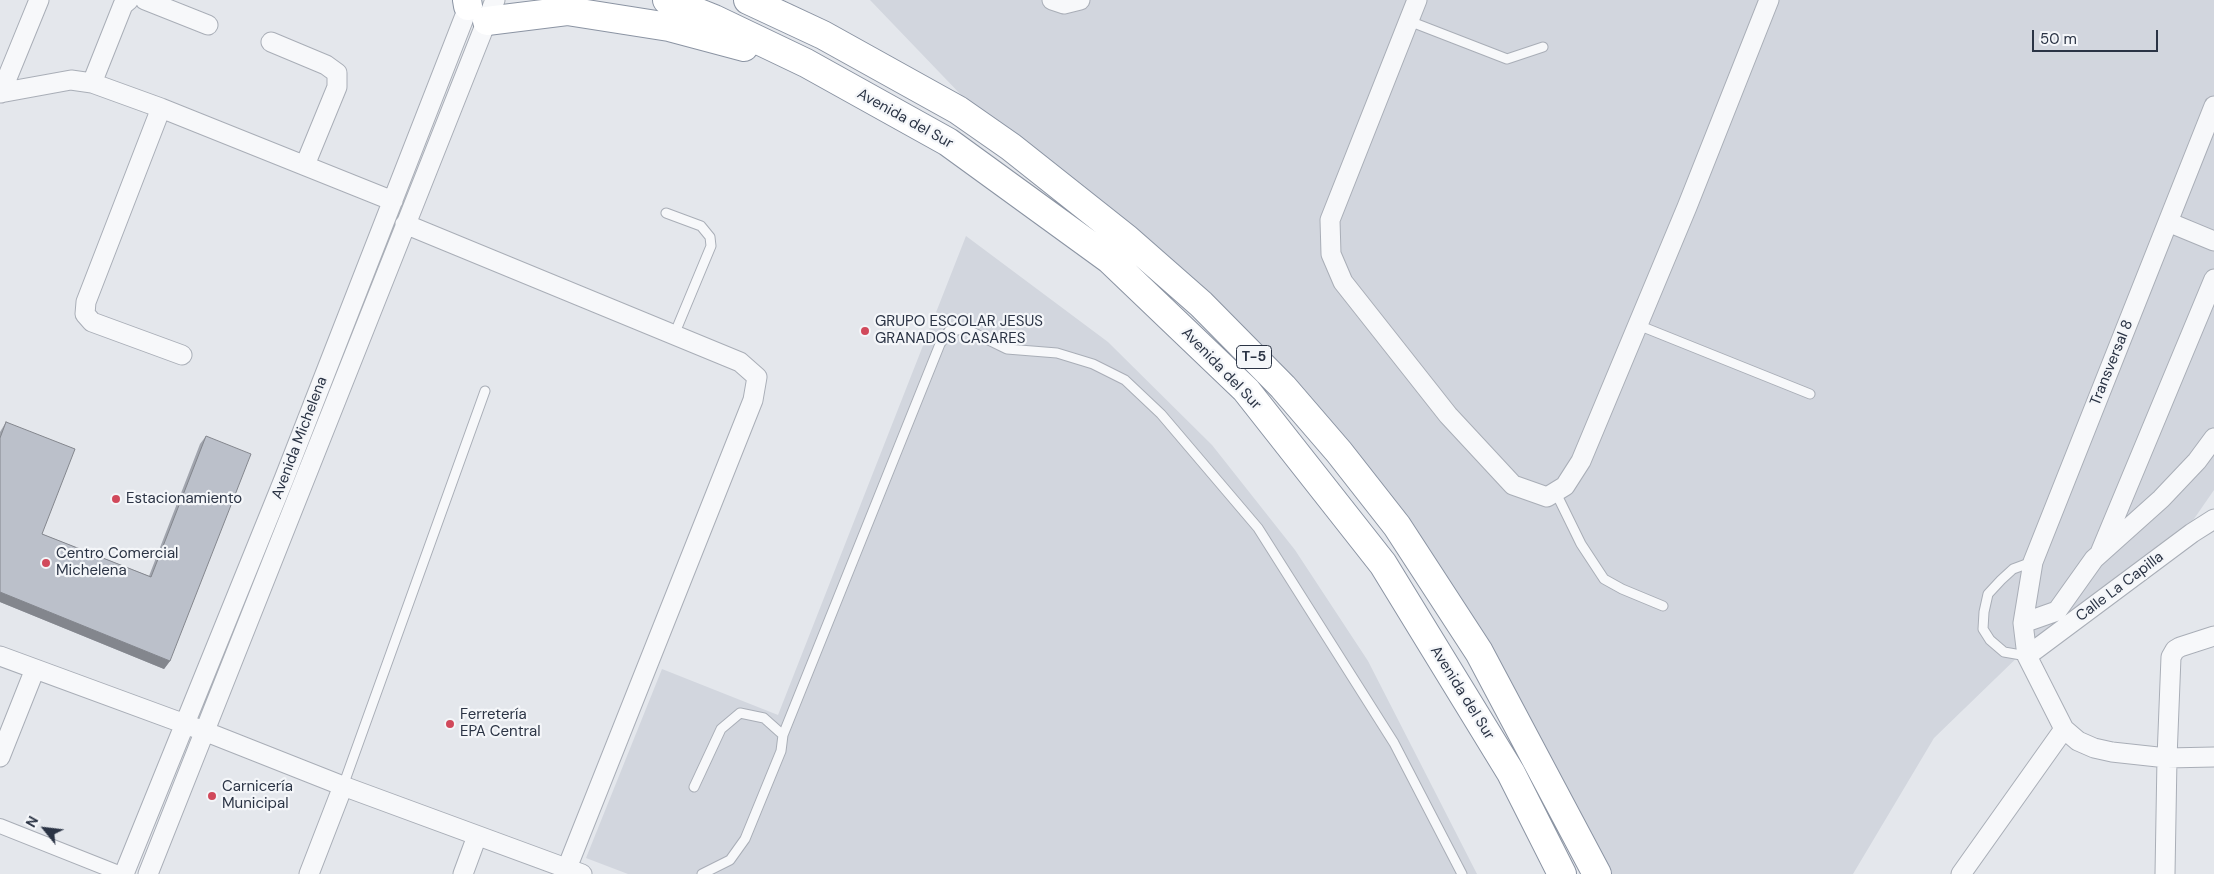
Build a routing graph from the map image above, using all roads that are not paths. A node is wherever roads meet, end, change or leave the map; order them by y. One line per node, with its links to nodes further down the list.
1 (39, 0): 19 (street)
2 (129, 0): 18 (street)
3 (145, 0): 13 (street)
4 (667, 0): 17 (highway, Avenida del Sur / T-5)
5 (748, 0): 14 (highway, Avenida del Sur / T-5)
6 (771, 0): 14 (highway)
7 (1052, 0): 8 (street)
8 (1080, 0)
9 (1417, 0): 12 (street)
10 (1769, 0): 29 (street)
11 (478, 5): 17 (highway); 23 (street, Avenida Michelena); 26 (street, Avenida Michelena)
12 (1409, 21): 16 (lane); 35 (street)
13 (208, 25)
14 (823, 35): 65 (highway, Avenida del Sur / T-5)
15 (271, 42): 22 (street)
16 (1543, 47)
17 (806, 64): 64 (highway, Avenida del Sur / T-5)
18 (92, 83): 19 (street); 21 (street)
19 (1, 93)
20 (2214, 106): 25 (street, Transversal 8)
21 (161, 108): 22 (street); 31 (street)
22 (304, 166): 23 (street)
23 (393, 201): 45 (street, Avenida Michelena)
24 (666, 213): 30 (lane)
25 (2168, 222): 27 (street); 38 (street, Transversal 8)
26 (405, 224): 30 (street); 47 (street, Avenida Michelena)
27 (2214, 241)
28 (2214, 279): 37 (street)
29 (1638, 325): 33 (lane); 35 (street)
30 (674, 335): 56 (street)
31 (182, 355)
32 (486, 391): 52 (lane)
33 (1810, 394)
34 (2214, 438): 37 (street)
35 (1556, 493): 39 (lane)
36 (2214, 519): 43 (street, Calle La Capilla)
37 (2100, 553): 40 (street)
38 (2032, 562): 40 (street, Transversal 8); 43 (lane)
39 (1663, 606)
40 (2023, 623): 43 (street, Transversal 8)
41 (2214, 636): 51 (street)
42 (0, 656): 44 (street)
43 (2027, 656): 46 (street, Transversal 8)
44 (35, 668): 45 (street); 49 (street)
45 (184, 723): 47 (street); 58 (street, Avenida Michelena)
46 (2064, 729): 51 (street); 66 (street)
47 (204, 731): 52 (street); 59 (street, Avenida Michelena)
48 (783, 735): 53 (lane); 57 (lane); 63 (lane)
49 (0, 757)
50 (2214, 757): 51 (street)
51 (2167, 758): 67 (street)
52 (342, 786): 55 (street); 60 (street)
53 (694, 787)
54 (0, 826): 58 (street)
55 (478, 836): 56 (street); 61 (street)
56 (574, 871)
57 (718, 871): 62 (lane)
58 (123, 874)
59 (148, 874)
60 (309, 874)
61 (463, 874)
62 (702, 874)
63 (1462, 874)
64 (1562, 874)
65 (1597, 874)
66 (1961, 874)
67 (2165, 874)

